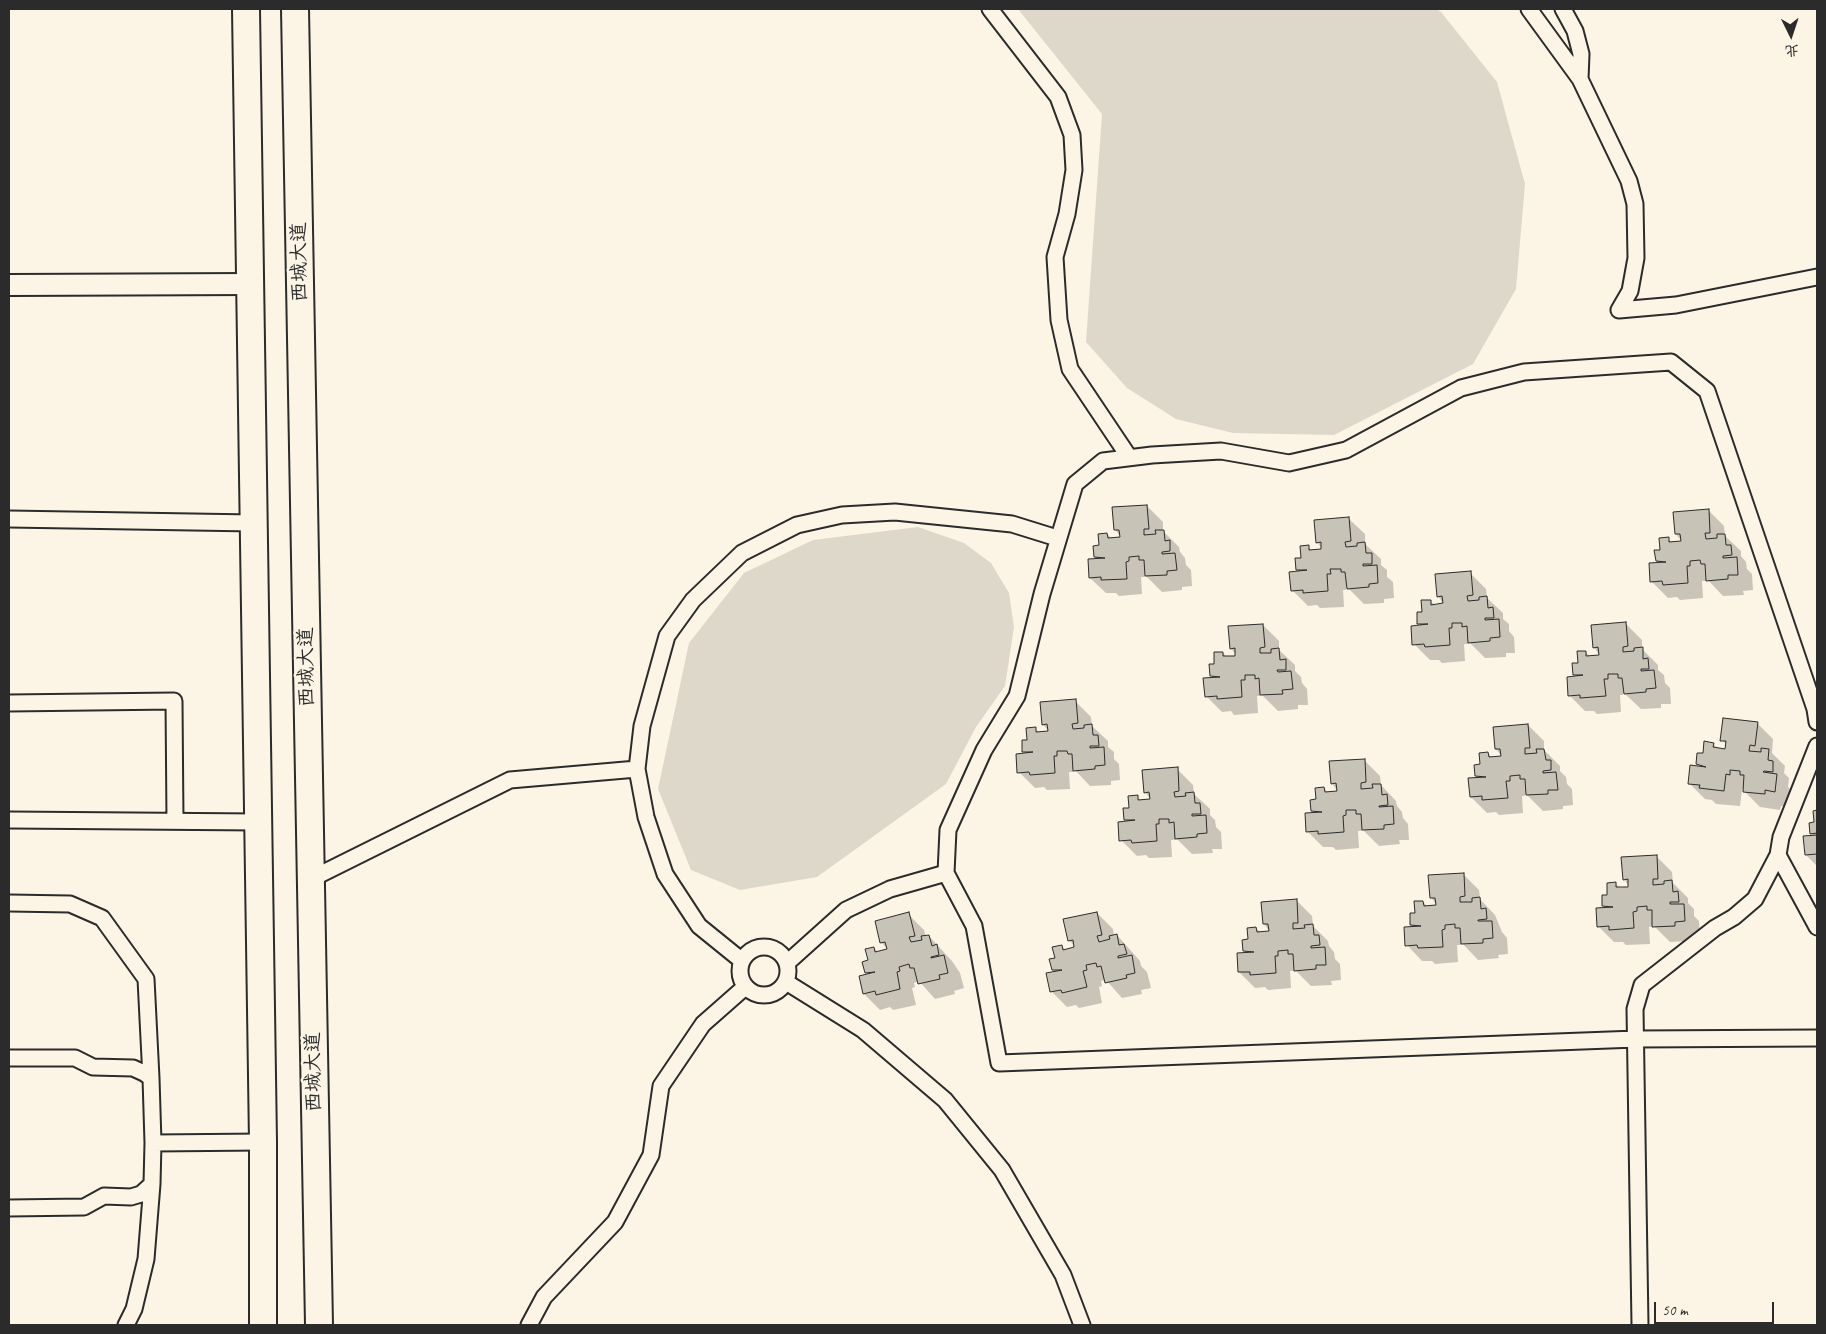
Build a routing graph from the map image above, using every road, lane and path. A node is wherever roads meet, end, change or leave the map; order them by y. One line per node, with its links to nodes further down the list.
1 (246, 9): 8 (highway)
2 (295, 9): 23 (highway, 西城大道)
3 (990, 9): 10 (street)
4 (1529, 9): 6 (street)
5 (1562, 9): 6 (street)
6 (1580, 78): 7 (street)
7 (1817, 277)
8 (250, 284): 9 (street); 12 (highway)
9 (9, 285)
10 (1129, 457): 13 (street); 15 (street)
11 (9, 519): 12 (street)
12 (254, 523): 20 (highway)
13 (1058, 538): 17 (street); 22 (street)
14 (9, 702): 19 (street)
15 (1817, 722)
16 (1817, 746): 21 (street)
17 (637, 769): 23 (street); 26 (street)
18 (9, 820): 19 (street)
19 (175, 821): 20 (street)
20 (258, 822): 34 (highway)
21 (1778, 855): 25 (street); 31 (street)
22 (946, 873): 27 (street); 31 (street)
23 (311, 879): 40 (highway, 西城大道)
24 (9, 903): 33 (street)
25 (1817, 927)
26 (742, 960): 27 (street); 29 (street)
27 (788, 962): 28 (street)
28 (786, 982): 29 (street); 42 (street)
29 (745, 987): 41 (street)
30 (1817, 1038): 31 (street)
31 (1636, 1039): 43 (street)
32 (9, 1058): 33 (street)
33 (151, 1078): 35 (street)
34 (263, 1142): 35 (street); 39 (highway)
35 (153, 1143): 36 (street)
36 (152, 1184): 37 (street); 38 (street)
37 (9, 1208)
38 (126, 1325)
39 (263, 1325)
40 (319, 1325)
41 (529, 1325)
42 (1082, 1325)
43 (1640, 1325)

